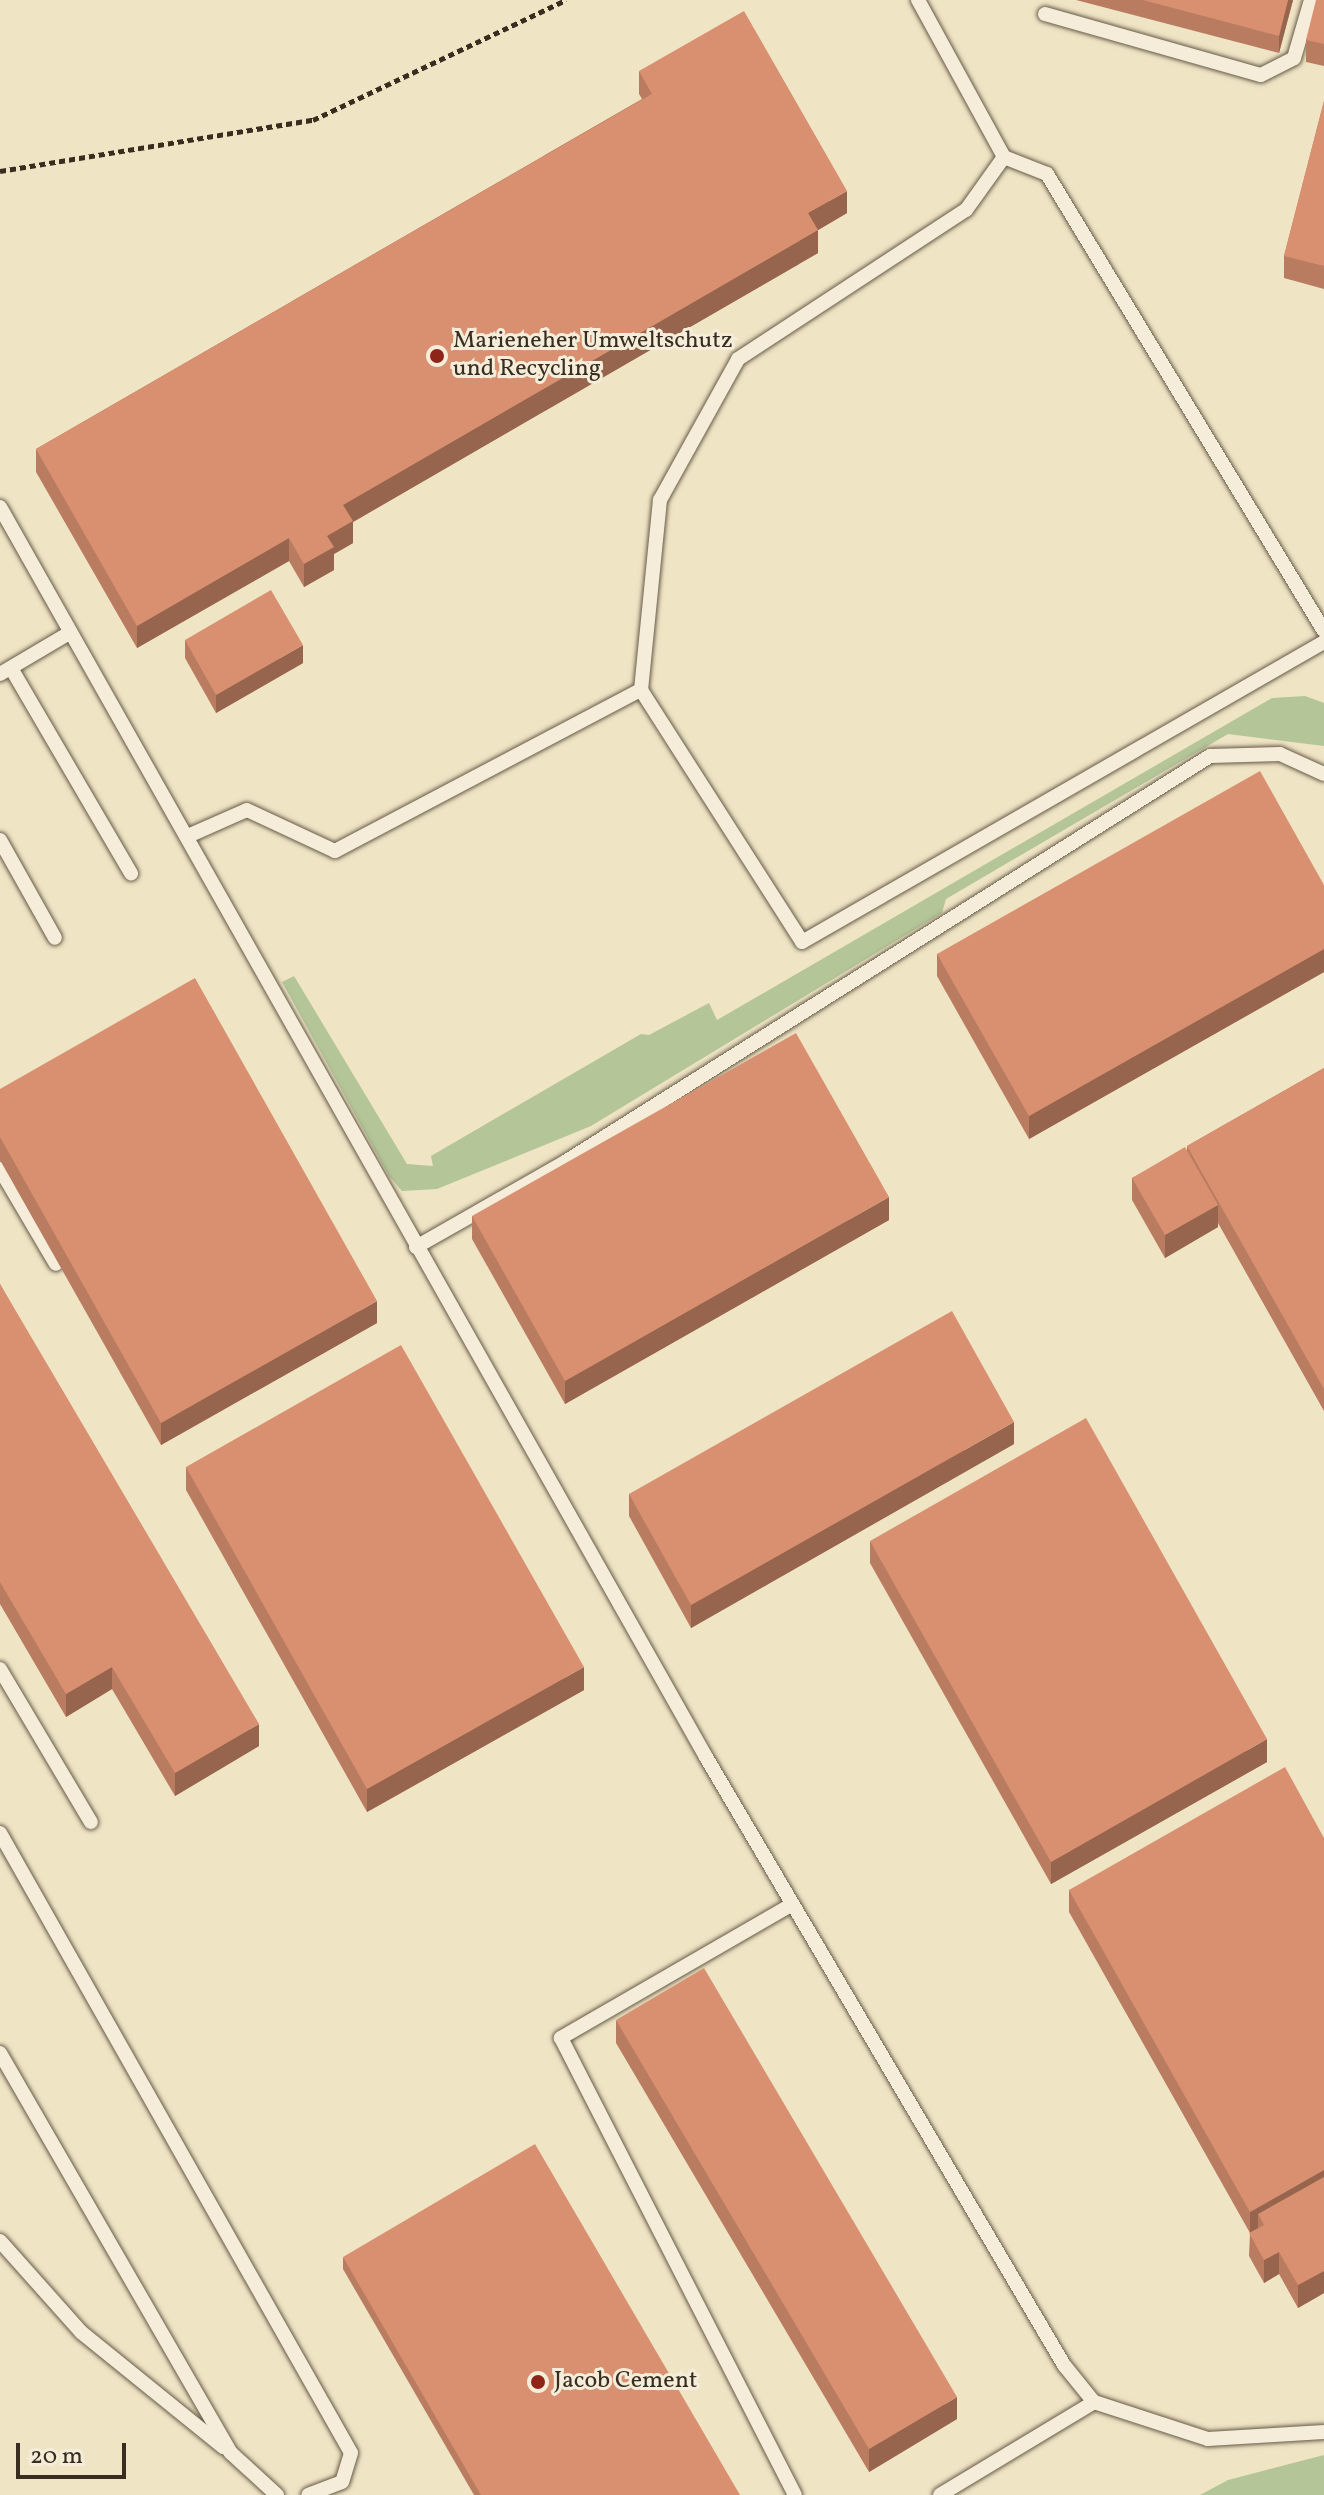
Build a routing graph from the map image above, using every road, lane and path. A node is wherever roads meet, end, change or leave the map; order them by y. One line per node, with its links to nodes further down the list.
1 (566, 0): 6 (path)
2 (918, 0): 5 (lane)
3 (1311, 0): 4 (lane)
4 (1045, 14)
5 (1004, 157): 8 (lane); 12 (lane)
6 (0, 171)
7 (0, 507): 9 (lane)
8 (1324, 631)
9 (71, 632): 11 (lane); 14 (lane)
10 (1324, 642): 12 (lane)
11 (5, 671): 16 (lane)
12 (641, 690): 14 (lane)
13 (1324, 774): 19 (lane)
14 (188, 836): 19 (lane)
15 (0, 840): 17 (lane)
16 (131, 873)
17 (55, 938)
18 (0, 1169): 20 (lane)
19 (416, 1247): 24 (lane)
20 (56, 1264)
21 (0, 1669): 22 (lane)
22 (91, 1822)
23 (0, 1833): 31 (lane)
24 (791, 1905): 27 (lane); 32 (lane)
25 (0, 2053): 29 (lane)
26 (0, 2241): 29 (lane)
27 (1094, 2402): 28 (lane); 33 (lane)
28 (1324, 2432)
29 (230, 2452): 30 (lane)
30 (277, 2495)
31 (308, 2495)
32 (795, 2495)
33 (940, 2495)

